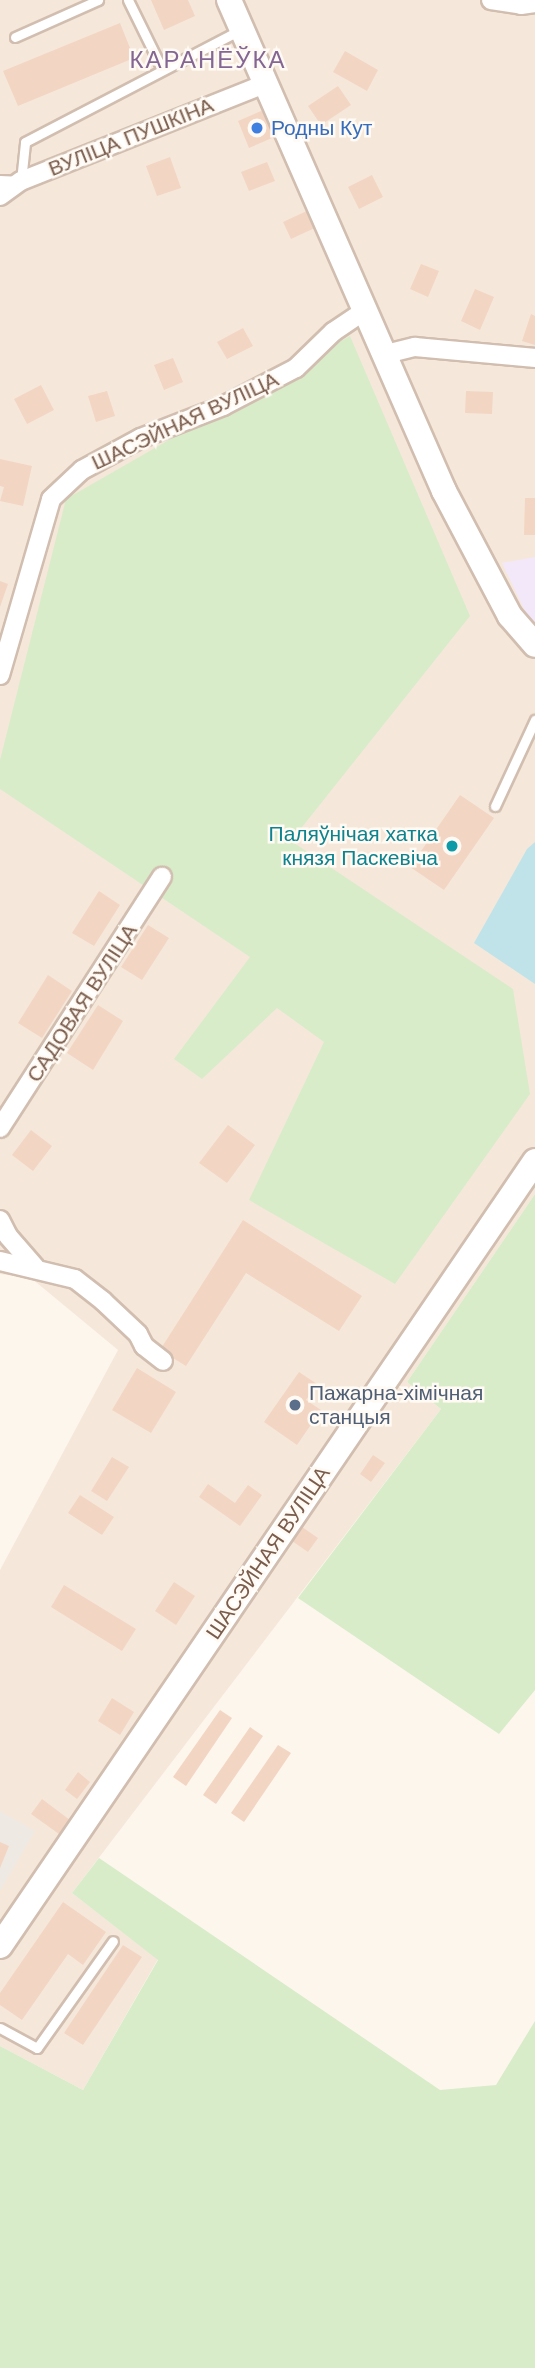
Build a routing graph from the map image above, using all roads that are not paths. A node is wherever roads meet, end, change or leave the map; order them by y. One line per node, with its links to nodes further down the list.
1 (99, 0): 7 (lane)
2 (128, 0): 8 (lane)
3 (229, 0): 6 (main road)
4 (491, 0): 5 (street)
5 (535, 3)
6 (241, 29): 8 (lane); 9 (main road)
7 (15, 37)
8 (162, 69): 11 (lane)
9 (265, 84): 11 (street, ВУЛІЦА ПУШКІНА); 13 (main road)
10 (0, 180): 11 (lane)
11 (21, 181): 12 (street, ВУЛІЦА ПУШКІНА)
12 (0, 196)
13 (366, 310): 14 (main road); 17 (street, ШАСЭЙНАЯ ВУЛІЦА)
14 (386, 354): 15 (street); 16 (main road)
15 (535, 358)
16 (535, 645)
17 (0, 675)
18 (535, 720): 19 (lane)
19 (495, 806)
20 (162, 877): 21 (street, САДОВАЯ ВУЛІЦА)
21 (0, 1128)
22 (535, 1161): 27 (main road, ШАСЭЙНАЯ ВУЛІЦА)
23 (0, 1220): 25 (street)
24 (0, 1261): 25 (street)
25 (35, 1267): 26 (street)
26 (163, 1361)
27 (7, 1922): 29 (main road, ШАСЭЙНАЯ ВУЛІЦА)
28 (113, 1941): 30 (lane)
29 (0, 1946)
30 (0, 2028)

